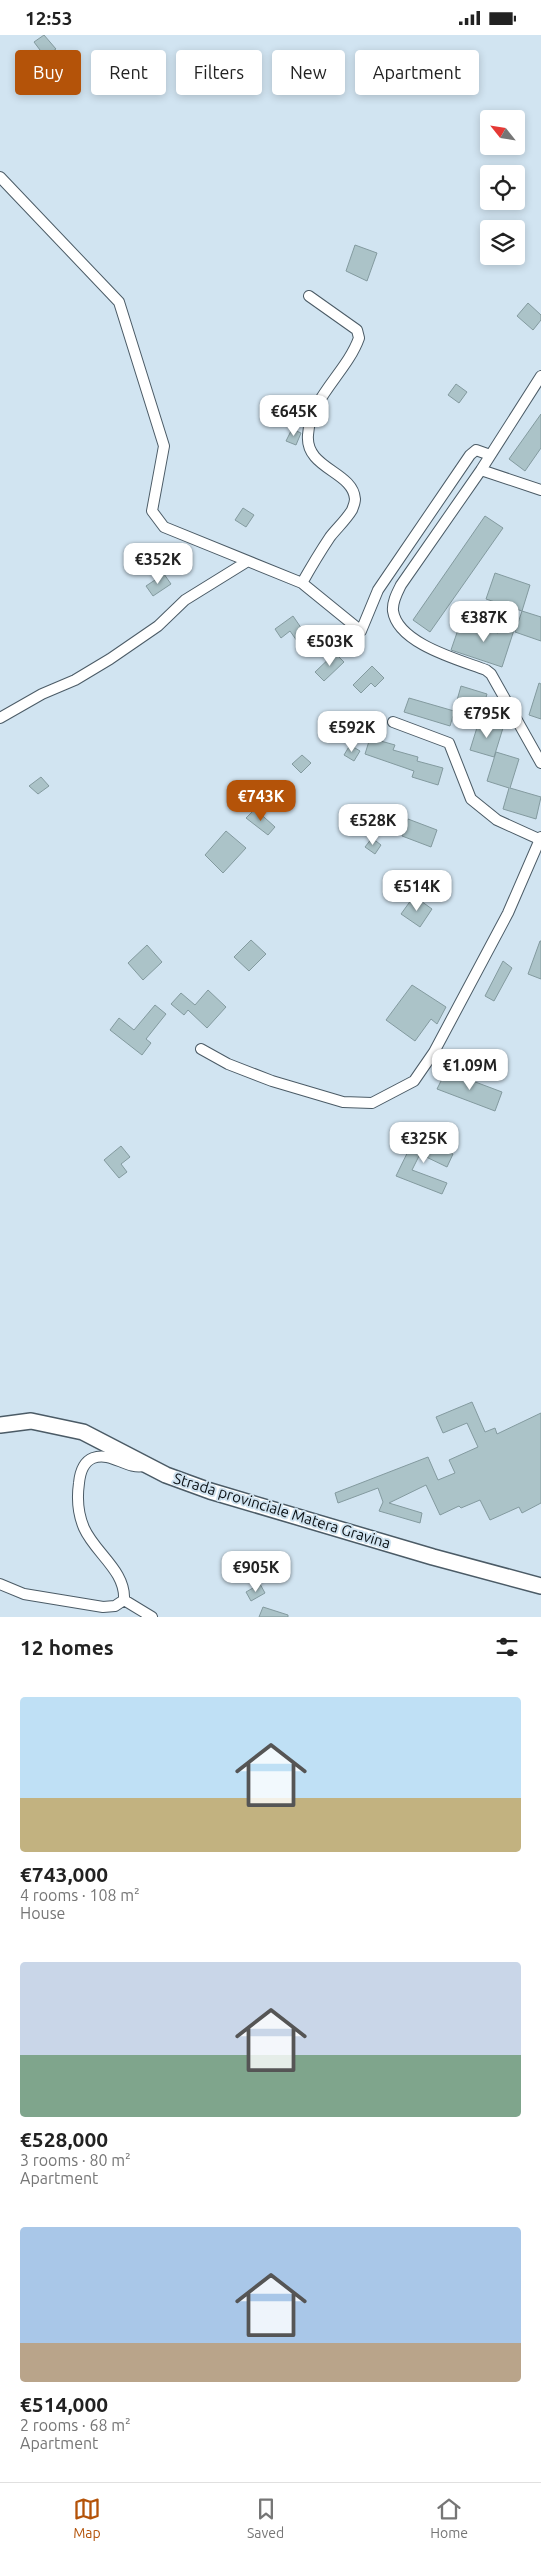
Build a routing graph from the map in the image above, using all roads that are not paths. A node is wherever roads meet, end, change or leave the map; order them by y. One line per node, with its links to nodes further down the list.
1 (0, 177): 7 (street)
2 (309, 296): 8 (street)
3 (541, 377): 4 (street)
4 (490, 455): 5 (street); 8 (street)
5 (481, 470): 6 (street); 11 (street)
6 (541, 490)
7 (248, 561): 8 (street); 9 (street)
8 (302, 583)
9 (0, 718)
10 (393, 722): 12 (street)
11 (541, 763)
12 (541, 839): 13 (street)
13 (201, 1049)
14 (0, 1425): 15 (main road, Strada provinciale Matera Gravina)
15 (149, 1465): 17 (main road, Strada provinciale Matera Gravina); 18 (street)
16 (0, 1584): 18 (street)
17 (541, 1586)
18 (124, 1600): 19 (street)
19 (152, 1617)

